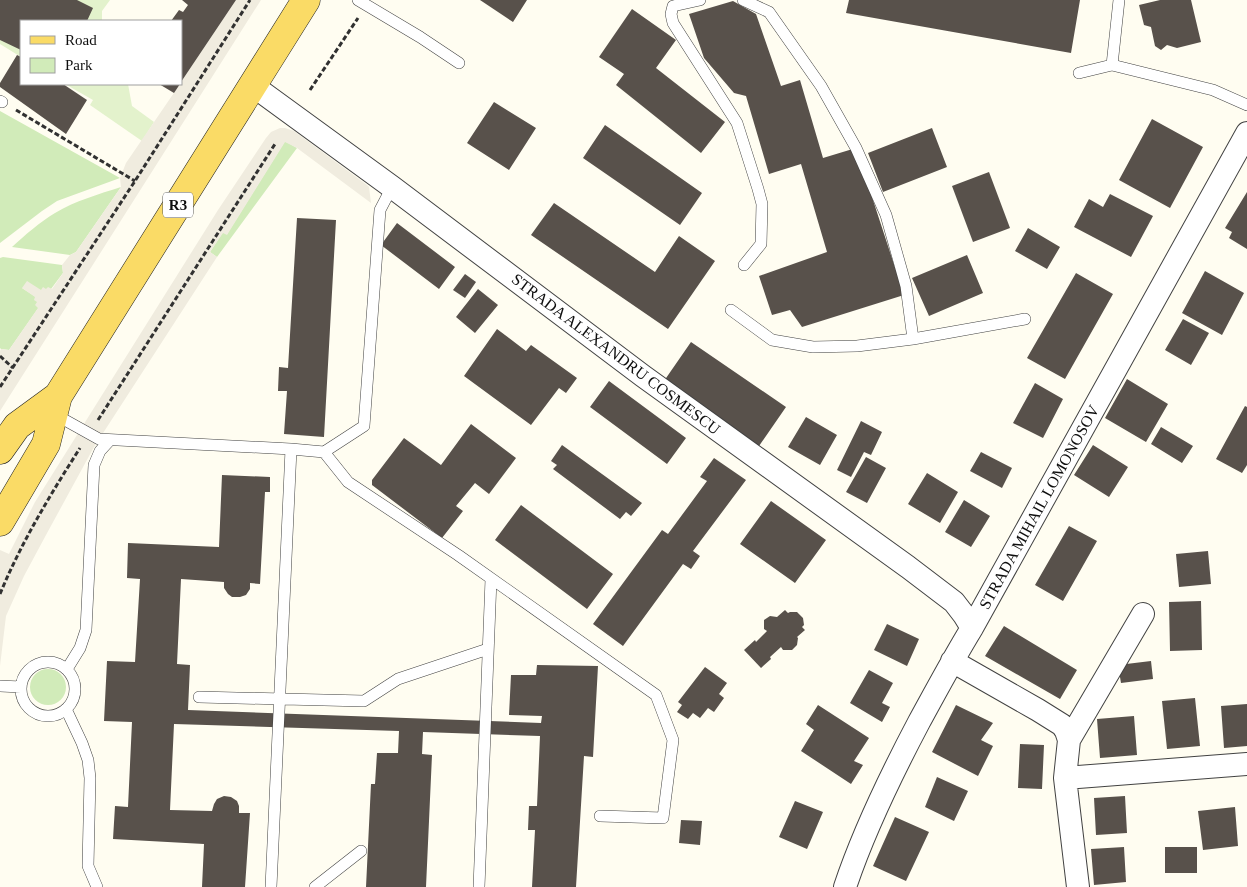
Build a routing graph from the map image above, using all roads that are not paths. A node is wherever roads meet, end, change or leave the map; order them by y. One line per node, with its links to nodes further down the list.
1 (306, 0): 9 (main road, R3)
2 (700, 0): 13 (lane)
3 (743, 0): 16 (lane)
4 (1119, 0): 7 (lane)
5 (362, 3): 6 (lane)
6 (459, 63)
7 (1112, 65): 8 (lane); 10 (lane)
8 (1079, 73)
9 (252, 86): 12 (street, STRADA ALEXANDRU COSMESCU); 17 (main road, R3)
10 (1247, 105)
11 (1247, 133): 25 (street, STRADA MIHAIL LOMONOSOV)
12 (392, 186): 21 (lane); 25 (street, STRADA ALEXANDRU COSMESCU)
13 (744, 265)
14 (731, 310): 16 (lane)
15 (1024, 319): 16 (lane)
16 (913, 339)
17 (56, 405): 18 (lane); 20 (main road, R3); 22 (main road, R3)
18 (110, 440): 19 (lane); 28 (lane)
19 (291, 449): 21 (lane); 32 (lane)
20 (0, 450)
21 (324, 452): 23 (lane)
22 (0, 522)
23 (491, 579): 26 (lane); 37 (lane)
24 (1143, 614): 34 (street)
25 (972, 628): 27 (street, STRADA MIHAIL LOMONOSOV)
26 (488, 649): 32 (lane); 42 (lane)
27 (952, 660): 34 (street); 43 (street, STRADA MIHAIL LOMONOSOV)
28 (67, 669): 30 (lane); 33 (lane)
29 (0, 686): 30 (lane)
30 (21, 687): 33 (lane)
31 (199, 698): 32 (lane)
32 (280, 700): 40 (lane)
33 (66, 709): 39 (lane)
34 (1069, 740): 36 (street)
35 (1247, 764): 36 (street)
36 (1066, 778): 44 (street)
37 (600, 816)
38 (361, 851): 41 (lane)
39 (97, 887)
40 (271, 887)
41 (316, 887)
42 (479, 887)
43 (845, 887)
44 (1078, 887)

